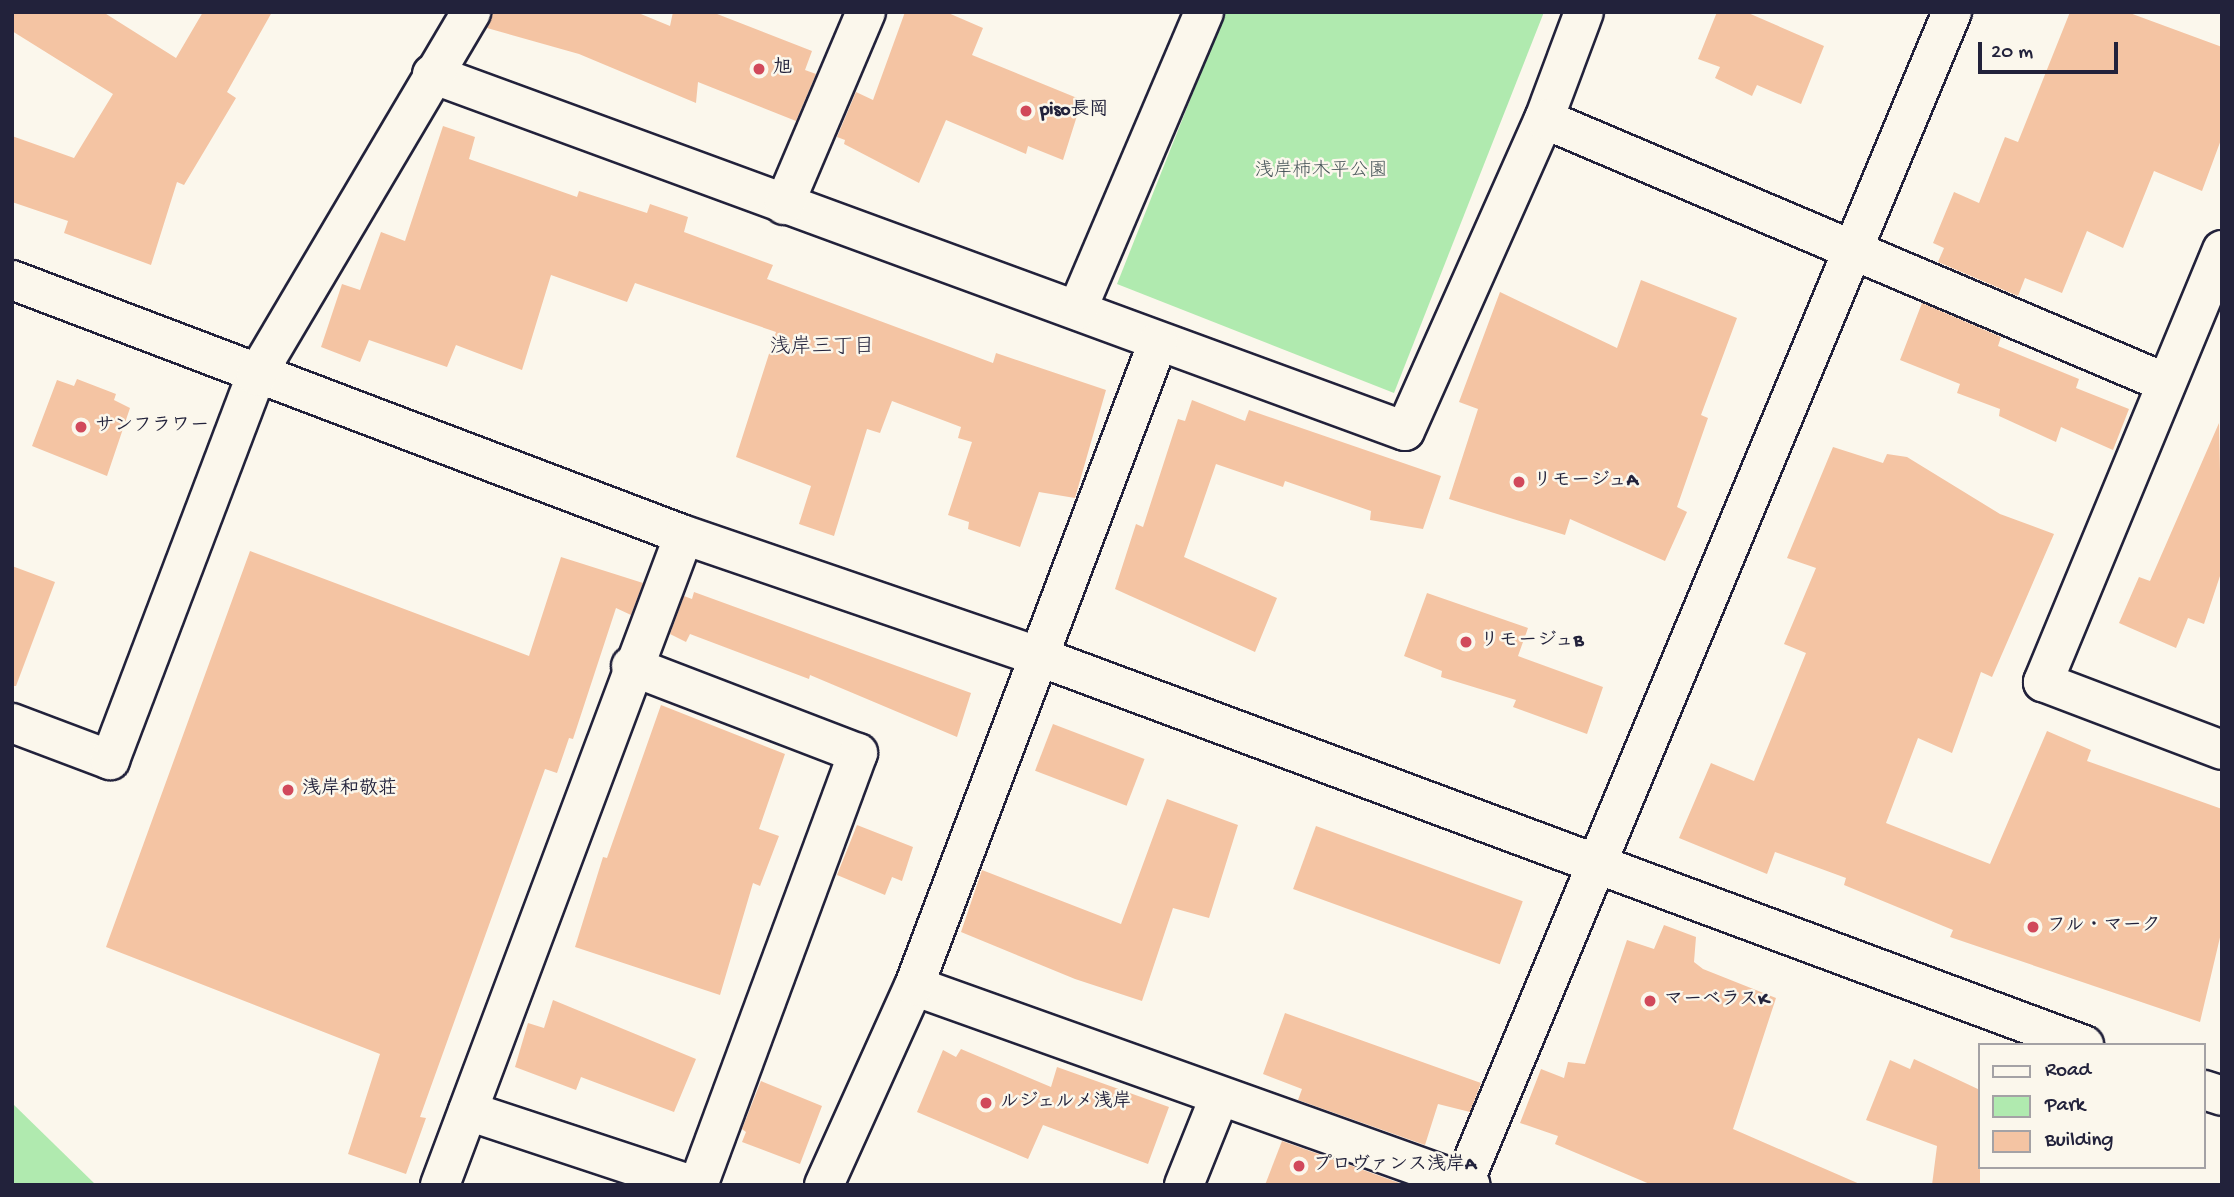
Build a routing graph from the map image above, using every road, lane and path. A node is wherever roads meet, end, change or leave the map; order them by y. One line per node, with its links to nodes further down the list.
1 (471, 12): 6 (street)
2 (866, 12): 8 (street)
3 (1204, 12): 12 (street)
4 (1584, 12): 7 (street)
5 (1952, 12): 10 (street)
6 (432, 74): 8 (street); 14 (street)
7 (1544, 119): 10 (street); 13 (street)
8 (784, 205): 12 (street)
9 (2222, 250): 15 (street)
10 (1854, 252): 15 (street); 21 (street)
11 (12, 280): 14 (street)
12 (1077, 310): 13 (street)
13 (1158, 342): 17 (street)
14 (256, 376): 16 (street); 19 (street)
15 (2166, 383): 20 (street)
16 (684, 535): 17 (street); 18 (street)
17 (1040, 657): 21 (street); 22 (street)
18 (631, 666): 25 (street); 29 (street)
19 (12, 723)
20 (2222, 750)
21 (1598, 863): 23 (street); 26 (street)
22 (914, 986): 24 (street); 30 (street)
23 (2079, 1043)
24 (1219, 1098): 26 (street); 31 (street)
25 (468, 1111): 27 (street); 28 (street)
26 (1468, 1184)
27 (440, 1185)
28 (692, 1185)
29 (698, 1185)
30 (824, 1185)
31 (1184, 1185)

